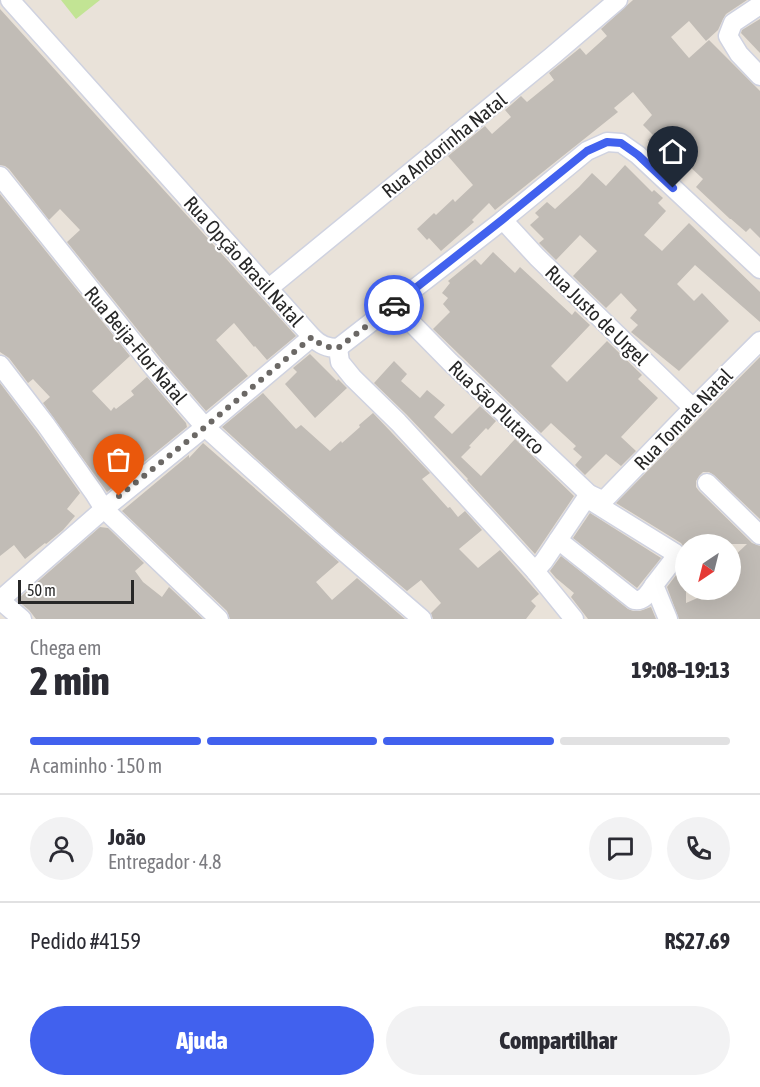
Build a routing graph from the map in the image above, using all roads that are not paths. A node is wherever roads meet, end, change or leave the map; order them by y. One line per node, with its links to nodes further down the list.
1 (10, 0): 8 (street, Rua Opção Brasil Natal)
2 (618, 0): 8 (street, Rua Andorinha Natal)
3 (760, 5): 4 (street)
4 (760, 76)
5 (0, 176): 15 (street, Rua Beija-Flor Natal)
6 (502, 220): 7 (street); 9 (street); 14 (street, Rua Justo de Urgel)
7 (760, 268)
8 (269, 288): 10 (street, Rua Opção Brasil Natal)
9 (394, 305): 12 (street); 17 (street, Rua São Plutarco)
10 (312, 337): 12 (street, Rua Opção Brasil Natal); 15 (street)
11 (760, 341): 14 (street, Rua Tomate Natal)
12 (338, 348): 21 (street)
13 (0, 365): 18 (street)
14 (693, 408): 17 (street, Rua Tomate Natal)
15 (205, 427): 18 (street); 26 (street, Rua Beija-Flor Natal)
16 (707, 483): 19 (street)
17 (594, 497): 20 (street, Rua Tomate Natal); 22 (street, Rua São Plutarco)
18 (104, 509): 23 (street); 25 (street)
19 (760, 535)
20 (558, 540): 21 (street, Rua Tomate Natal); 22 (street)
21 (535, 571): 27 (street)
22 (654, 585): 28 (street)
23 (0, 600): 24 (street)
24 (22, 619)
25 (219, 619)
26 (422, 619)
27 (574, 619)
28 (668, 619)

